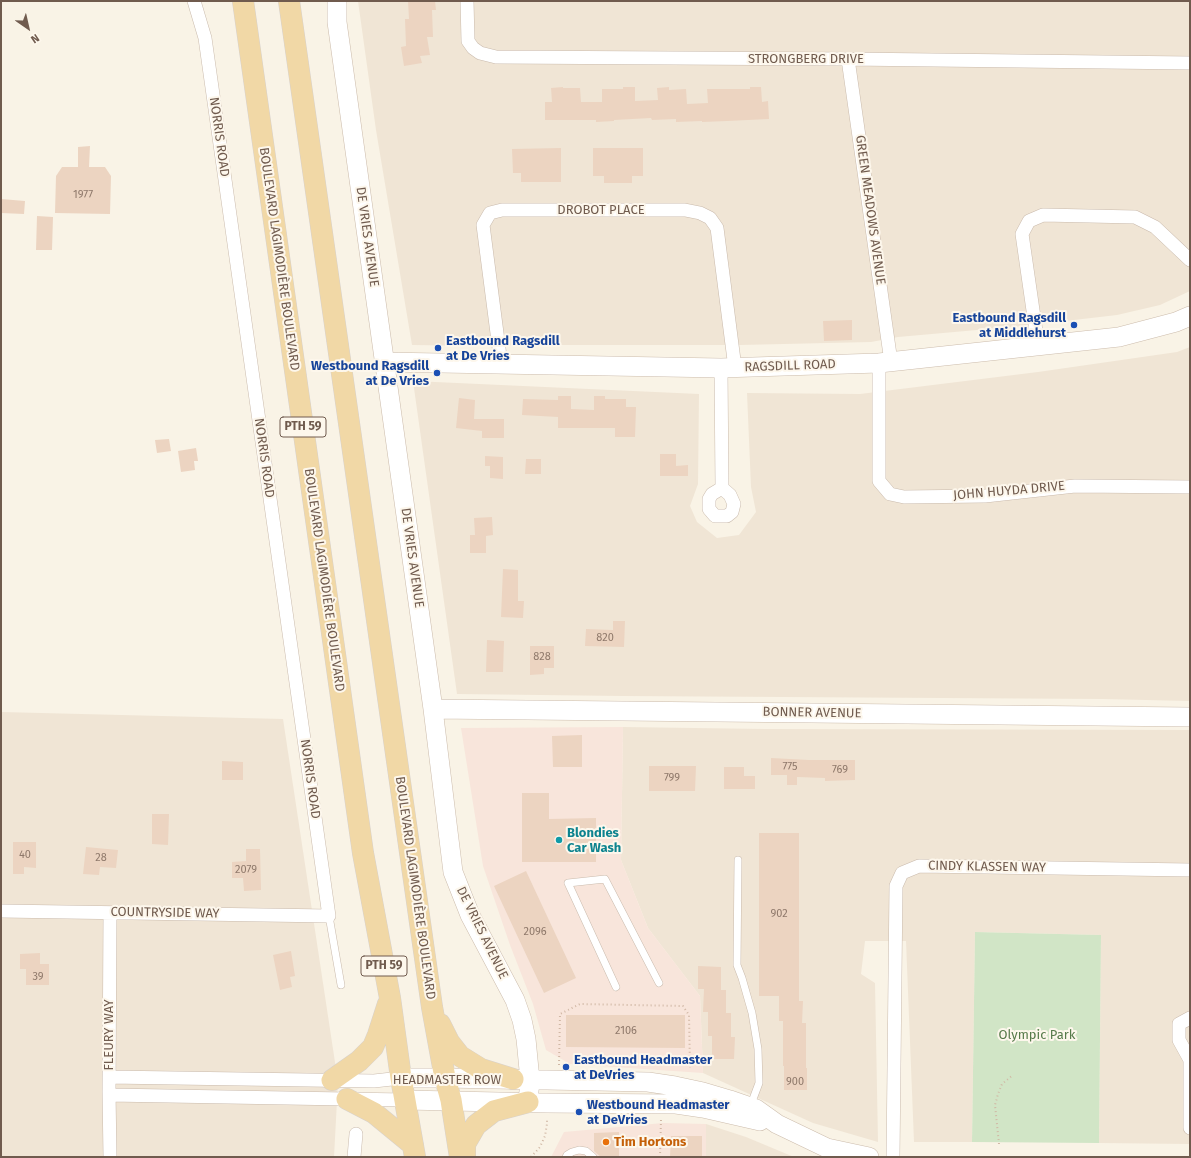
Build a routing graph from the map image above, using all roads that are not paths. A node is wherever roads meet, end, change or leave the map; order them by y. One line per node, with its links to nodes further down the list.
1 (194, 1): 23 (street, NORRIS ROAD)
2 (243, 1): 27 (main road, BOULEVARD LAGIMODIÈRE BOULEVARD / PTH 59)
3 (289, 1): 28 (main road, BOULEVARD LAGIMODIÈRE BOULEVARD / PTH 59)
4 (338, 1): 11 (street, DE VRIES AVENUE)
5 (467, 1): 6 (street, STRONGBERG DRIVE)
6 (848, 59): 7 (street, STRONGBERG DRIVE); 12 (street, GREEN MEADOWS AVENUE)
7 (1190, 63)
8 (1190, 260): 10 (street)
9 (1190, 316): 10 (street, RAGSDILL ROAD)
10 (1038, 345): 12 (street, RAGSDILL ROAD)
11 (384, 362): 13 (street, RAGSDILL ROAD); 17 (street, DE VRIES AVENUE)
12 (885, 363): 14 (street, RAGSDILL ROAD); 15 (street, JOHN HUYDA DRIVE)
13 (501, 364): 14 (street, RAGSDILL ROAD); 14 (street, DROBOT PLACE)
14 (728, 368): 16 (street)
15 (1190, 487)
16 (722, 488)
17 (433, 709): 18 (street, BONNER AVENUE); 35 (street, DE VRIES AVENUE)
18 (1190, 717)
19 (738, 860): 42 (lane)
20 (1190, 870): 53 (street, CINDY KLASSEN WAY)
21 (1, 911): 22 (street, COUNTRYSIDE WAY)
22 (110, 913): 23 (street, COUNTRYSIDE WAY); 31 (street, FLEURY WAY)
23 (329, 916): 25 (lane)
24 (659, 983): 26 (lane)
25 (341, 985)
26 (616, 987)
27 (390, 998): 32 (main road, BOULEVARD LAGIMODIÈRE BOULEVARD / PTH 59); 34 (main road)
28 (432, 1007): 33 (main road, BOULEVARD LAGIMODIÈRE BOULEVARD / PTH 59); 35 (main road)
29 (1190, 1018): 30 (street)
30 (1190, 1059): 43 (street)
31 (109, 1077): 34 (street, HEADMASTER ROW); 37 (street, FLEURY WAY)
32 (401, 1078): 33 (street, HEADMASTER ROW); 34 (street, HEADMASTER ROW); 39 (main road, BOULEVARD LAGIMODIÈRE BOULEVARD / PTH 59)
33 (445, 1078): 35 (street, HEADMASTER ROW); 40 (main road, BOULEVARD LAGIMODIÈRE BOULEVARD / PTH 59)
34 (332, 1080)
35 (521, 1080): 36 (street, HEADMASTER ROW); 41 (street, DE VRIES AVENUE)
36 (631, 1092): 41 (street, HEADMASTER ROW); 42 (street, HEADMASTER ROW)
37 (109, 1095): 38 (street, HEADMASTER ROW); 46 (street, FLEURY WAY)
38 (347, 1099): 39 (street, HEADMASTER ROW); 45 (main road)
39 (405, 1100): 40 (street, HEADMASTER ROW); 45 (main road, BOULEVARD LAGIMODIÈRE BOULEVARD / PTH 59)
40 (451, 1100): 41 (street, HEADMASTER ROW); 48 (main road, BOULEVARD LAGIMODIÈRE BOULEVARD / PTH 59)
41 (537, 1103): 49 (main road)
42 (750, 1113): 52 (street, HEADMASTER ROW)
43 (1190, 1128)
44 (356, 1134): 47 (street)
45 (414, 1151)
46 (110, 1157)
47 (354, 1157)
48 (460, 1157)
49 (465, 1157)
50 (566, 1157): 51 (lane)
51 (593, 1157)
52 (869, 1157)
53 (893, 1157)

